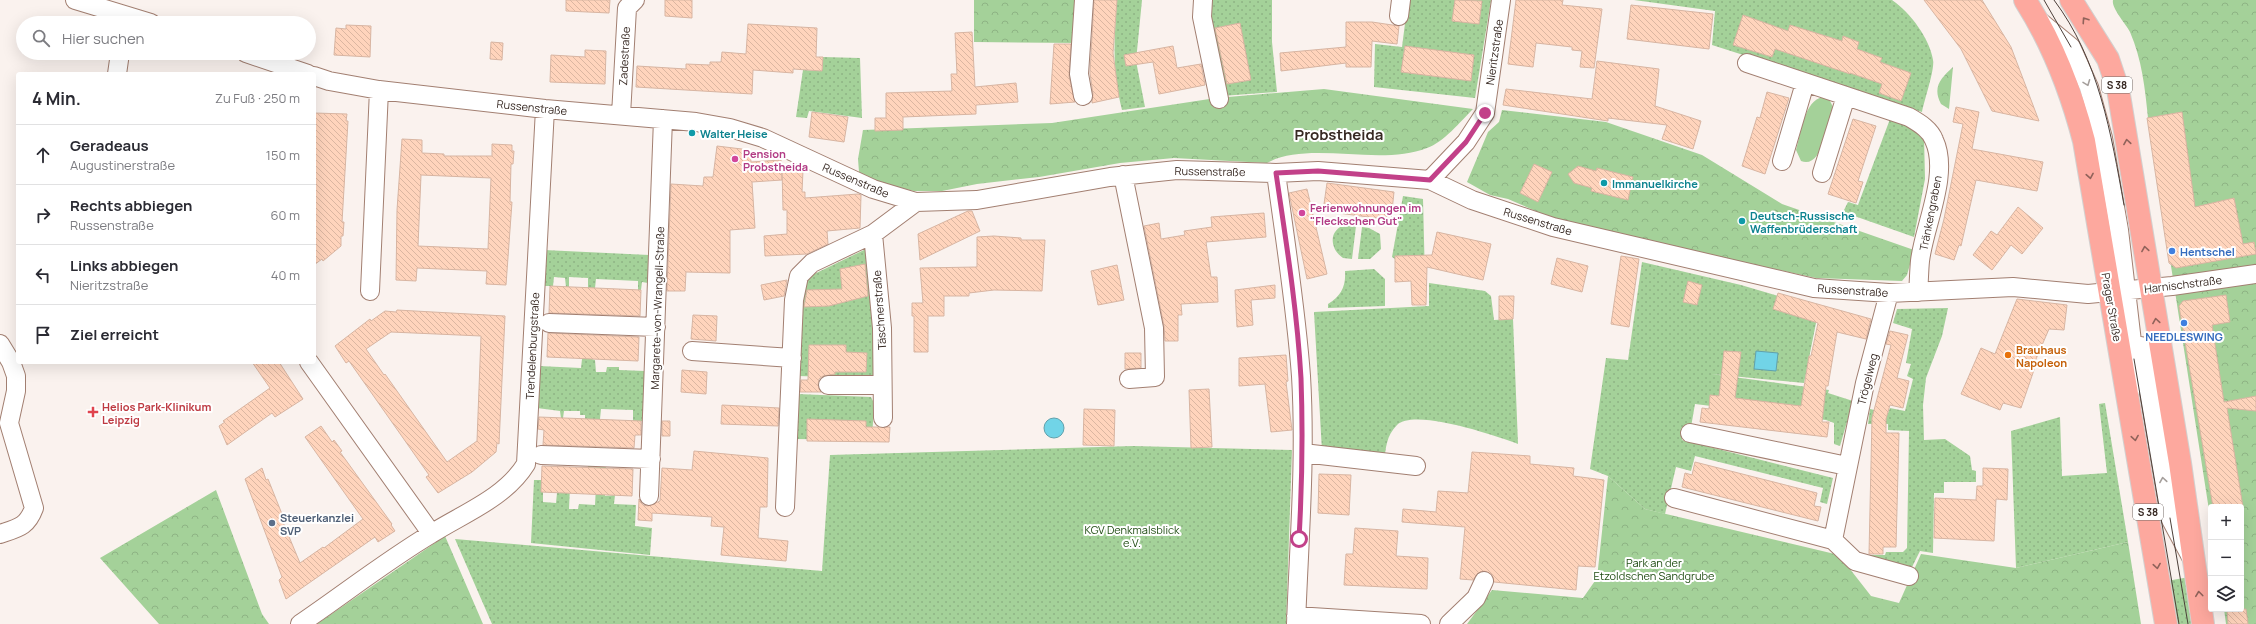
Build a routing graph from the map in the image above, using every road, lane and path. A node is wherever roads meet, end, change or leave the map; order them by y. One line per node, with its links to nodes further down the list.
1 (75, 0): 8 (street)
2 (635, 0): 21 (street, Zadestraße)
3 (1084, 0): 17 (street)
4 (1203, 0): 19 (street)
5 (1501, 0): 27 (street, Nieritzstraße)
6 (2025, 0): 31 (main road, Prager Straße / S 38, one-way to 31)
7 (2071, 0): 31 (main road, Prager Straße / S 38, one-way to 7)
8 (120, 16)
9 (119, 60): 12 (street)
10 (267, 60): 13 (street)
11 (1747, 63): 15 (street, Tränkengraben)
12 (117, 72)
13 (302, 72)
14 (316, 77): 16 (street, Russenstraße)
15 (1805, 83): 18 (street, Tränkengraben); 23 (street)
16 (379, 90): 20 (street, Russenstraße); 32 (street)
17 (1083, 96)
18 (1846, 96): 25 (street); 33 (street, Tränkengraben)
19 (1219, 99)
20 (545, 109): 21 (street, Russenstraße); 54 (street, Trendelenburgstraße)
21 (621, 115): 22 (street, Russenstraße)
22 (663, 119): 28 (street, Russenstraße); 36 (street, Margarete-von-Wrangell-Straße)
23 (1782, 161)
24 (1276, 173): 26 (street, Russenstraße); 27 (street, Russenstraße); 46 (street)
25 (1822, 173)
26 (1123, 175): 28 (street, Russenstraße); 41 (street)
27 (1430, 180): 34 (street, Russenstraße)
28 (916, 202): 29 (street)
29 (873, 234): 39 (street); 43 (street, Täschnerstraße)
30 (2256, 274): 31 (street, Harnischstraße)
31 (2130, 290): 33 (street, Russenstraße); 63 (main road, Prager Straße / S 38, one-way to 63); 64 (main road, Prager Straße / S 38, one-way to 31)
32 (370, 291)
33 (1918, 292): 34 (street, Russenstraße)
34 (1889, 293): 50 (street, Trögelweg)
35 (549, 323): 36 (street)
36 (656, 327): 48 (street, Margarete-von-Wrangell-Straße)
37 (0, 344): 55 (street)
38 (692, 351): 39 (street)
39 (792, 358): 53 (street)
40 (310, 364): 54 (street)
41 (1129, 379)
42 (828, 385): 43 (street)
43 (882, 386): 44 (street, Täschnerstraße)
44 (883, 418)
45 (1690, 433): 50 (street)
46 (1303, 453): 49 (street); 59 (street)
47 (541, 455): 48 (street)
48 (651, 459): 51 (street, Margarete-von-Wrangell-Straße)
49 (1416, 466)
50 (1847, 466): 56 (street, Trögelweg)
51 (649, 496)
52 (1674, 498): 56 (street)
53 (786, 507)
54 (431, 533): 60 (street, Trendelenburgstraße)
55 (0, 534)
56 (1833, 540): 57 (street)
57 (1909, 576)
58 (1484, 582): 62 (street)
59 (1296, 620): 61 (street)
60 (300, 624)
61 (1421, 624)
62 (1448, 624)
63 (2166, 624)
64 (2203, 624)

